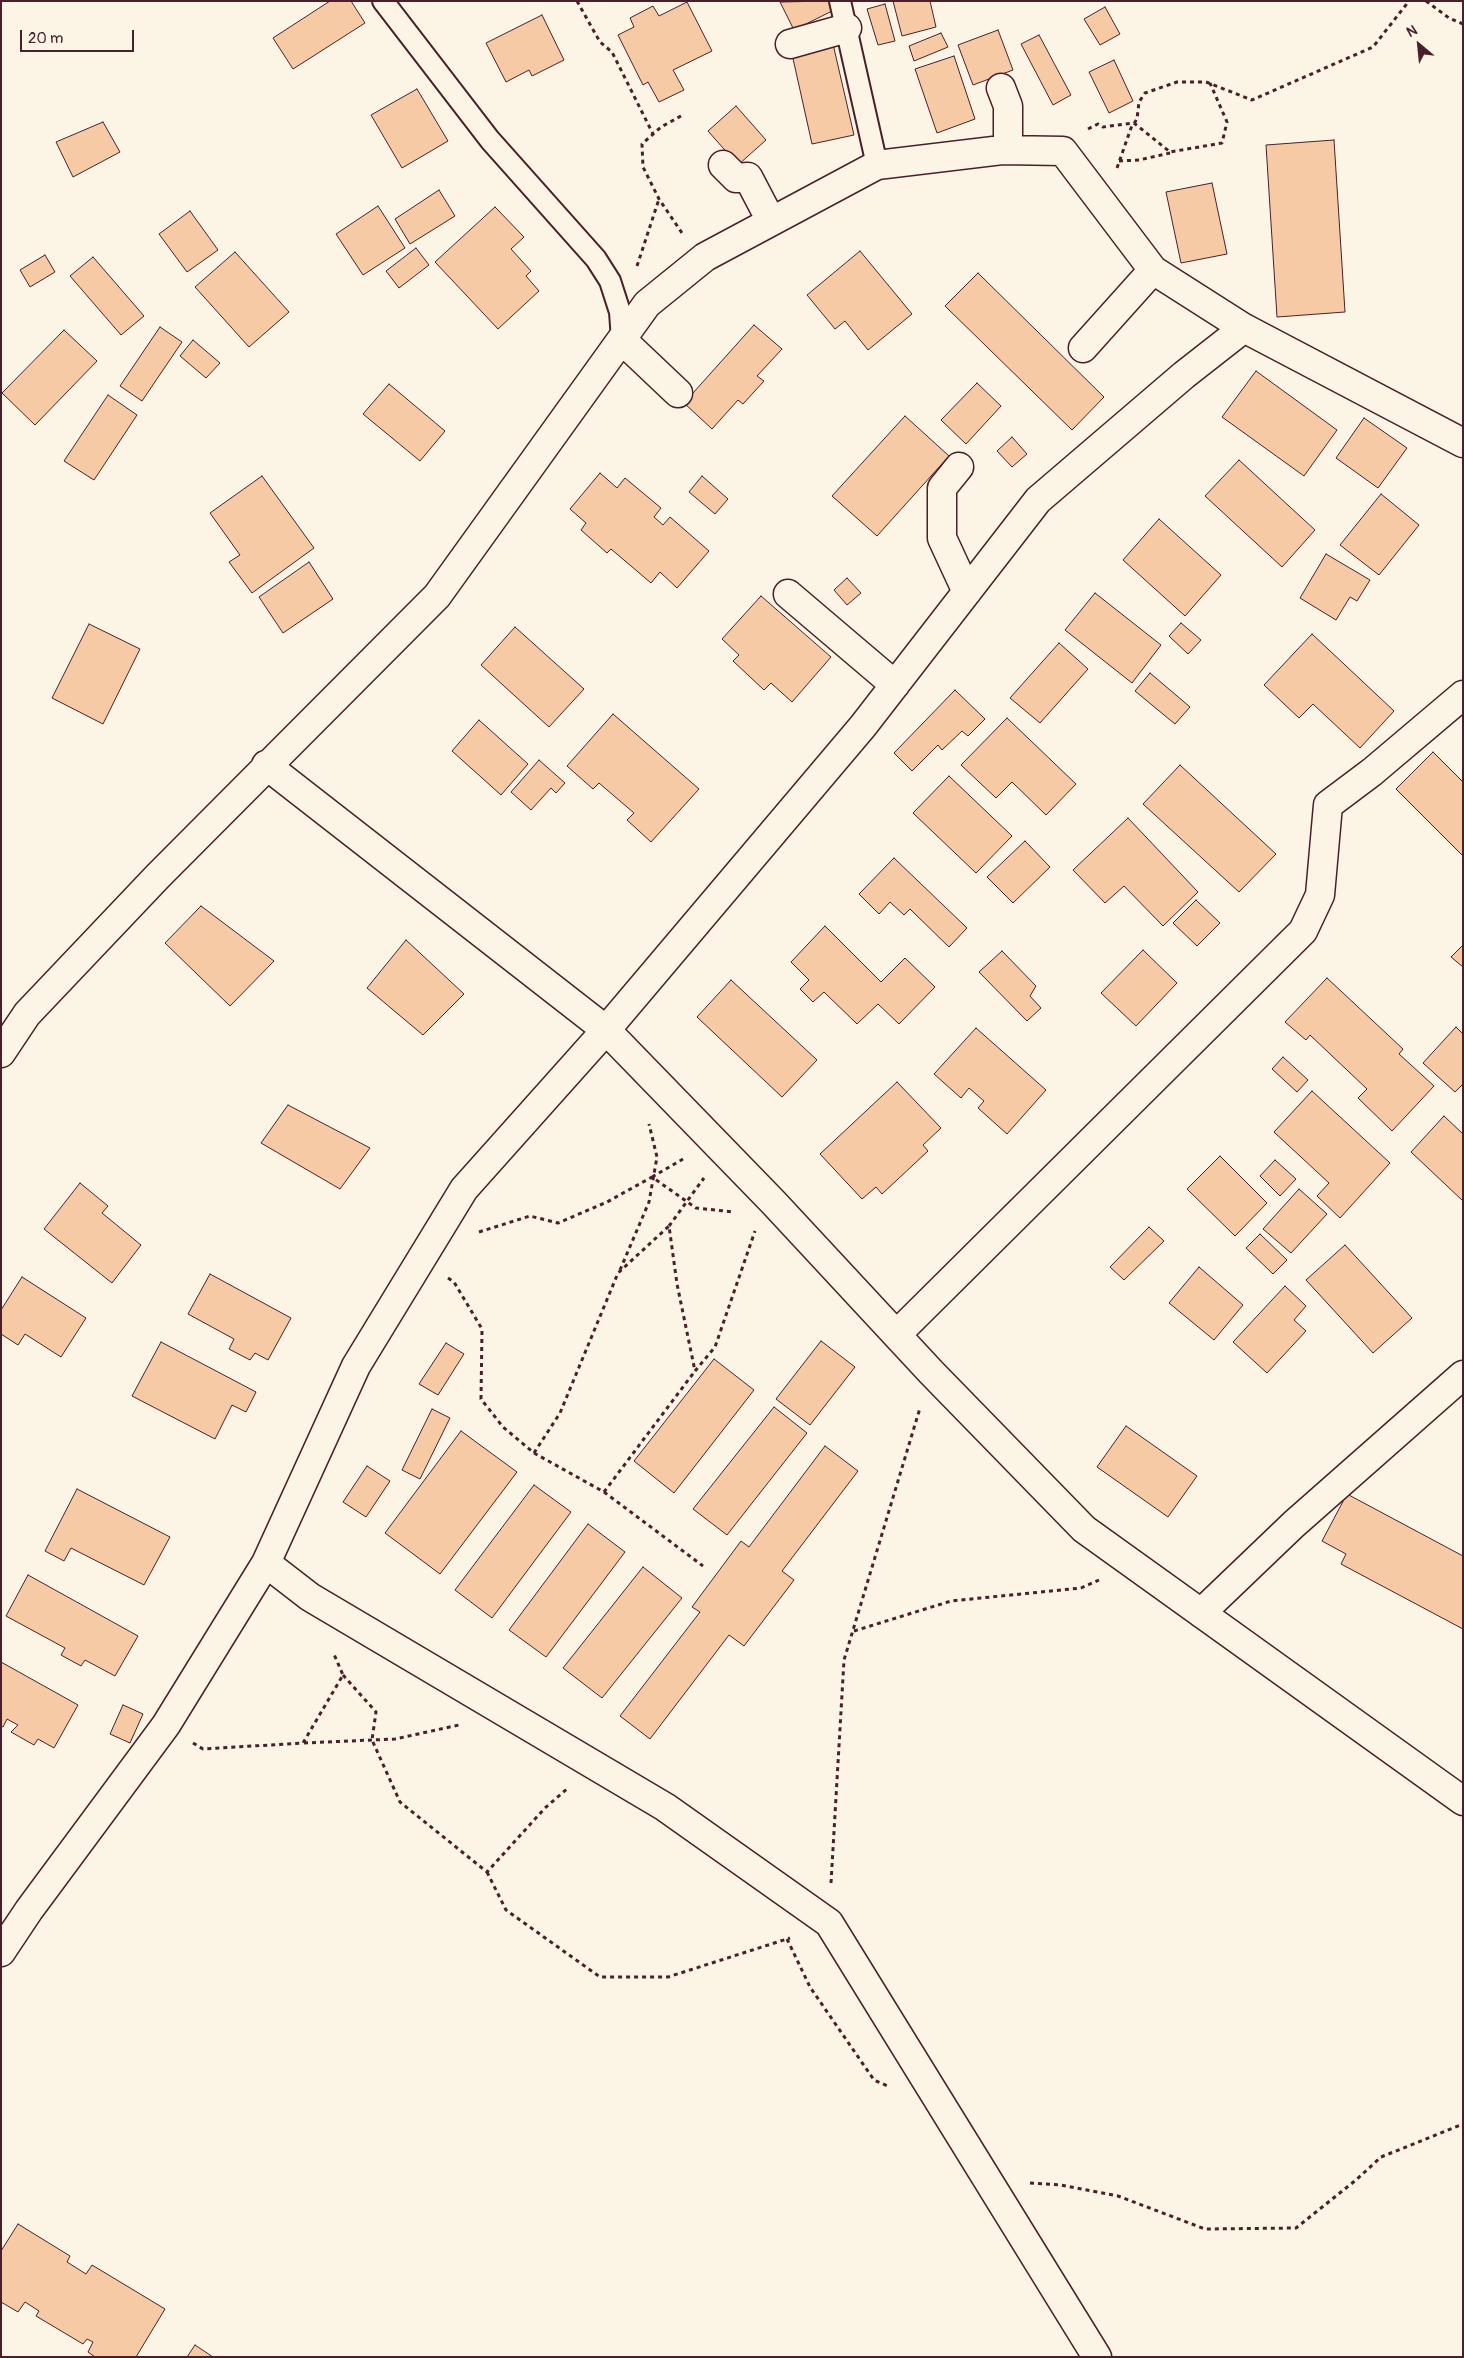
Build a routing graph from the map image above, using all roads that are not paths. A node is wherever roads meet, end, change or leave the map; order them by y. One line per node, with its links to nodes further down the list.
1 (383, 1): 12 (lane)
2 (840, 1): 3 (lane)
3 (847, 28): 4 (street); 8 (lane)
4 (790, 44)
5 (1001, 88): 6 (street)
6 (1008, 150): 8 (street); 10 (street)
7 (723, 165): 9 (street)
8 (877, 165): 9 (street)
9 (772, 221): 12 (street)
10 (1153, 270): 11 (street); 13 (street)
11 (1244, 328): 15 (street); 17 (street)
12 (622, 340): 14 (street); 21 (street)
13 (1083, 348)
14 (678, 394)
15 (1463, 443)
16 (959, 467): 17 (street)
17 (967, 592): 19 (street)
18 (788, 594): 19 (street)
19 (895, 685): 22 (street)
20 (1463, 695): 24 (street)
21 (266, 765): 22 (street); 23 (street)
22 (606, 1030): 24 (street); 26 (street)
23 (1, 1053)
24 (898, 1334): 27 (street)
25 (1463, 1375): 27 (street)
26 (266, 1563): 29 (street); 30 (street)
27 (1201, 1613): 28 (street)
28 (1463, 1801)
29 (1, 1952)
30 (1097, 2357)

